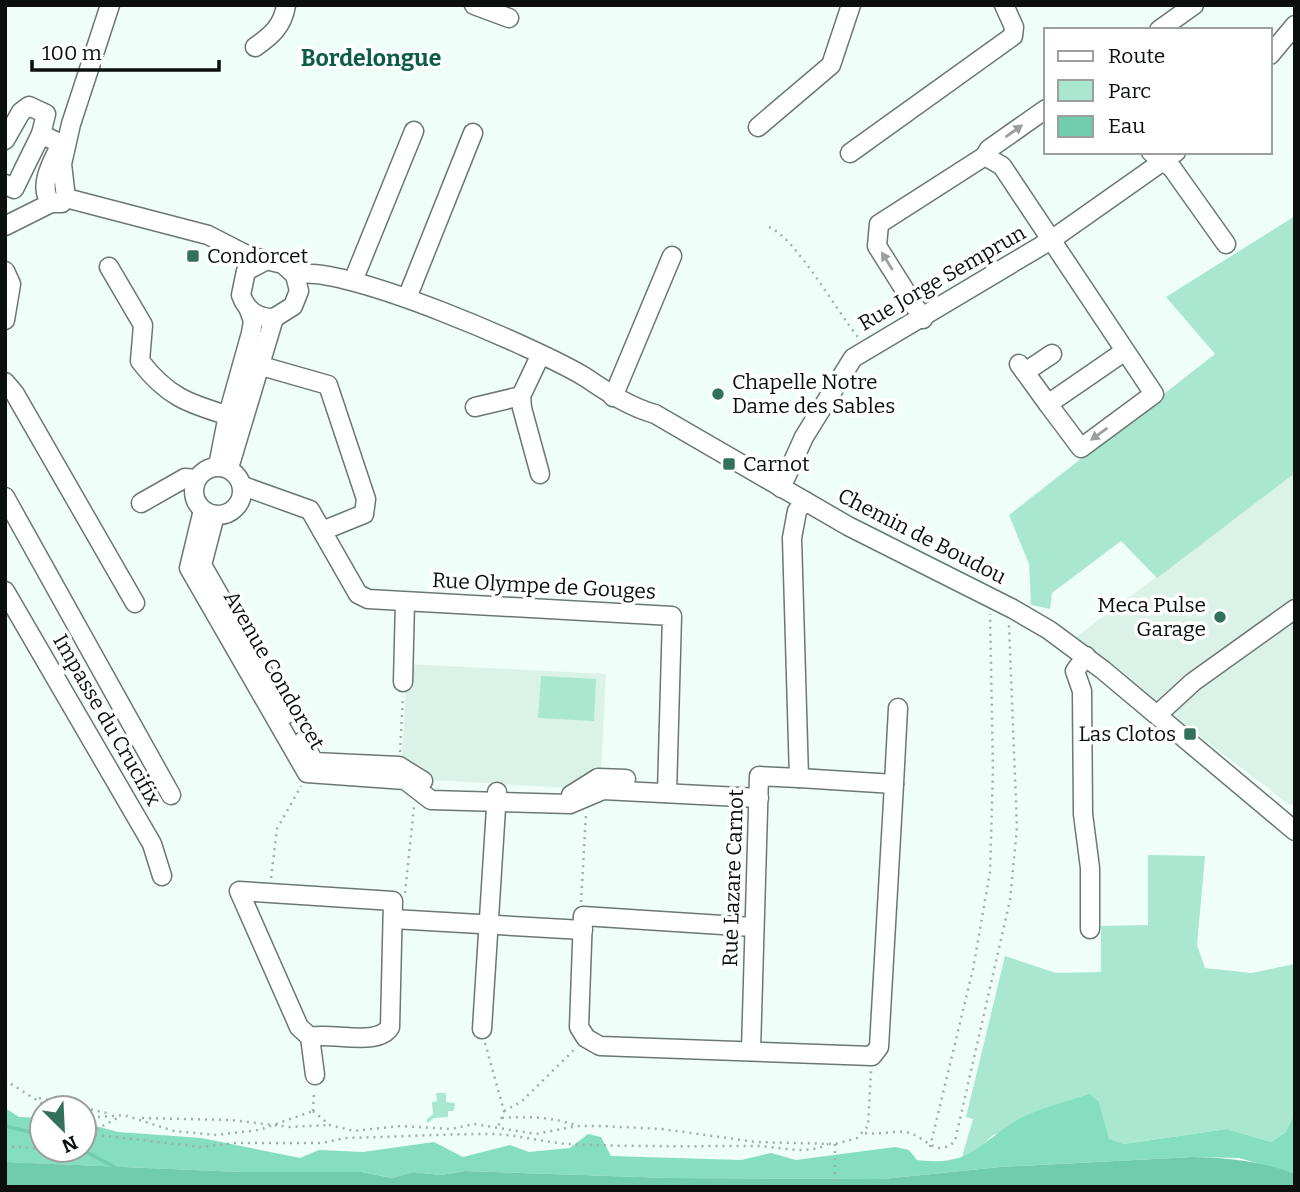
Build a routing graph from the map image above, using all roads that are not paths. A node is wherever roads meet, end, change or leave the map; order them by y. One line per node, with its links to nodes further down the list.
1 (110, 5): 13 (street)
2 (286, 5): 10 (street)
3 (474, 5): 7 (street)
4 (851, 5): 14 (street)
5 (1004, 5): 20 (street)
6 (1194, 5): 9 (street)
7 (509, 18)
8 (1295, 25): 11 (street)
9 (1162, 28)
10 (254, 47)
11 (1272, 53)
12 (1044, 110): 22 (street, one-way to 12)
13 (71, 124): 19 (street); 24 (street)
14 (758, 127)
15 (414, 131): 37 (street)
16 (473, 133): 38 (street)
17 (41, 134): 18 (street); 19 (street); 23 (street)
18 (5, 139)
19 (61, 144): 24 (street)
20 (850, 153)
21 (1163, 155): 29 (street, Rue Jorge Semprun); 30 (street)
22 (985, 156): 29 (street); 43 (street, one-way to 22)
23 (10, 186): 25 (street)
24 (57, 195): 25 (street); 27 (street); 28 (street)
25 (24, 205): 26 (street)
26 (5, 214)
27 (5, 226)
28 (187, 231): 32 (street); 36 (street)
29 (1051, 240): 43 (street, Rue Jorge Semprun); 44 (street)
30 (1226, 244)
31 (672, 256): 50 (street)
32 (267, 260): 35 (street); 36 (street)
33 (109, 267): 53 (street)
34 (5, 271): 42 (street)
35 (295, 275): 37 (street, Chemin de Boudou); 39 (street)
36 (242, 278): 40 (street)
37 (345, 279): 38 (street, Chemin de Boudou); 39 (street)
38 (407, 298): 46 (street, Chemin de Boudou)
39 (297, 299): 41 (street)
40 (249, 310): 41 (street); 47 (street)
41 (274, 318): 47 (street)
42 (5, 319)
43 (923, 319): 58 (street, Rue Jorge Semprun)
44 (1125, 351): 51 (street); 51 (street, one-way to 51)
45 (1052, 354): 51 (street)
46 (540, 356): 49 (street); 50 (street, Chemin de Boudou)
47 (250, 363): 53 (street); 63 (street)
48 (5, 382): 66 (street)
49 (521, 396): 52 (street); 55 (street)
50 (614, 397): 58 (street, Chemin de Boudou)
51 (1048, 404)
52 (475, 407)
53 (235, 418): 54 (street)
54 (224, 467): 56 (street); 57 (street)
55 (540, 474)
56 (197, 479): 61 (street); 62 (street)
57 (243, 486): 62 (street); 63 (street, Rue Olympe de Gouges)
58 (781, 488): 60 (street, Chemin de Boudou)
59 (5, 497): 76 (street)
60 (805, 500): 68 (street, Chemin de Boudou); 72 (street)
61 (141, 503)
62 (209, 513): 77 (street, Avenue Condorcet); 77 (street, Avenue Condorcet)
63 (322, 531): 65 (street, Rue Olympe de Gouges)
64 (5, 591): 79 (street, Impasse du Crucifix)
65 (405, 602): 69 (street, Rue Olympe de Gouges); 74 (street, Rue Olympe de Gouges)
66 (135, 603)
67 (1295, 609): 71 (street)
68 (1086, 656): 71 (street, Chemin de Boudou); 84 (street)
69 (403, 682)
70 (898, 708): 73 (street)
71 (1157, 715): 78 (street, Chemin de Boudou)
72 (799, 778): 73 (street); 75 (street, Rue Lazare Carnot)
73 (894, 784): 87 (street)
74 (667, 788): 75 (street, Avenue Condorcet); 77 (street, Avenue Condorcet); 77 (street, Avenue Condorcet)
75 (759, 792): 83 (street, Rue Lazare Carnot)
76 (171, 795)
77 (497, 797): 82 (street)
78 (1295, 831)
79 (162, 876)
80 (393, 910): 82 (street); 86 (street); 86 (street)
81 (583, 923): 82 (street); 83 (street); 87 (street)
82 (489, 925): 85 (street)
83 (753, 927): 87 (street, Rue Lazare Carnot)
84 (1090, 929)
85 (482, 1029)
86 (310, 1037): 88 (street)
87 (751, 1050)
88 (315, 1075)

